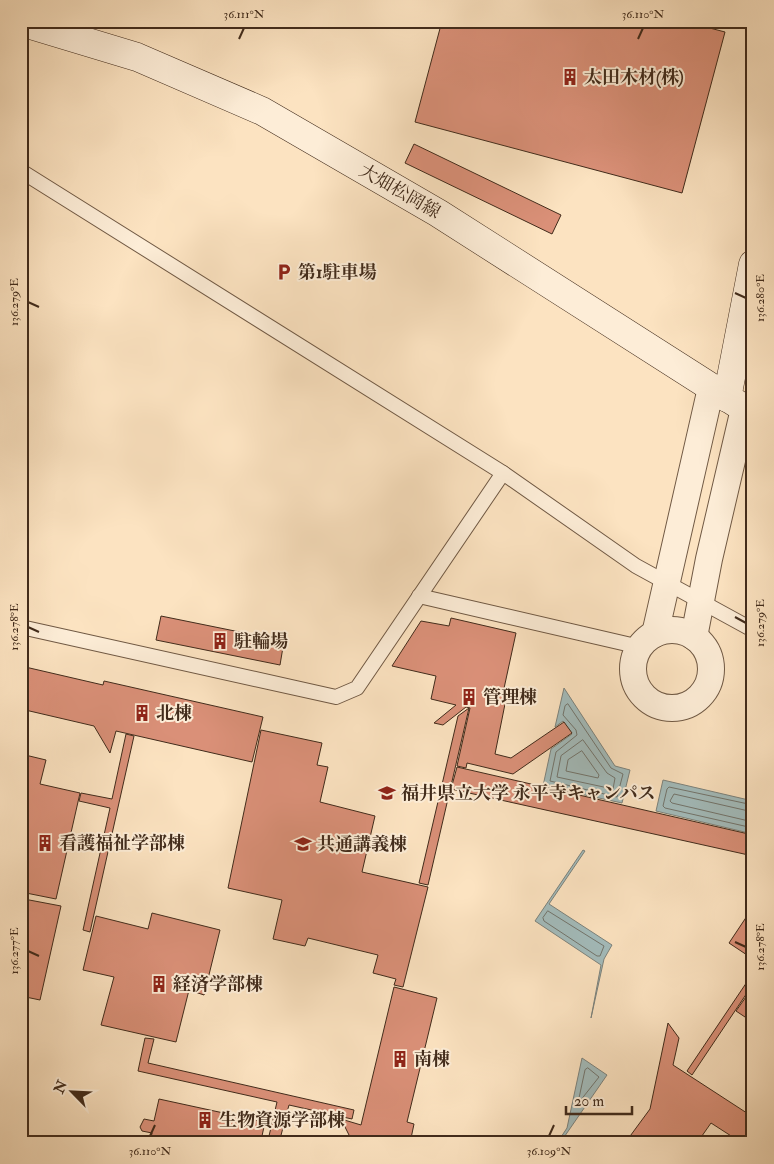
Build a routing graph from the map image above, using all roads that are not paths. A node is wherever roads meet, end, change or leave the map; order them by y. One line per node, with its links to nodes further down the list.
1 (21, 22): 4 (main road, 大畑松岡線)
2 (21, 171): 5 (lane)
3 (753, 264): 4 (main road)
4 (734, 402): 6 (street); 8 (street)
5 (503, 473): 6 (lane); 7 (lane)
6 (667, 583): 8 (lane); 12 (street)
7 (419, 596): 9 (lane); 12 (lane)
8 (701, 602): 10 (lane); 11 (street)
9 (21, 627)
10 (753, 630)
11 (694, 637): 12 (street); 12 (street)
12 (647, 641)

